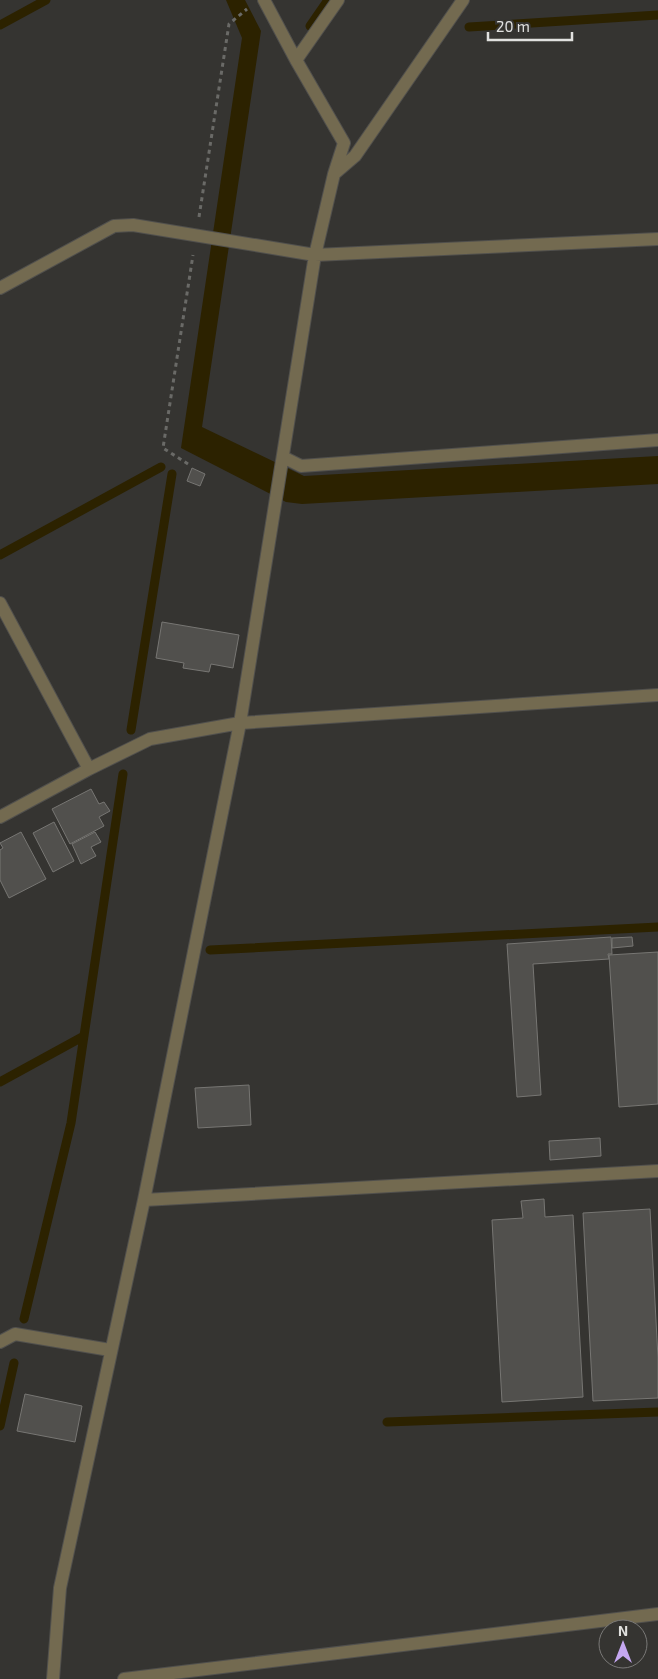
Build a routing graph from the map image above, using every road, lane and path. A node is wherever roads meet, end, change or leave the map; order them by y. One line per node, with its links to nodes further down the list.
1 (264, 0): 6 (street)
2 (338, 0): 6 (street)
3 (463, 0): 7 (street)
4 (250, 6): 5 (path)
5 (228, 24)
6 (296, 60): 7 (street)
7 (334, 174): 9 (street)
8 (658, 239): 9 (street)
9 (315, 255): 10 (street); 12 (street)
10 (0, 288)
11 (658, 440): 12 (street)
12 (283, 457): 15 (street)
13 (0, 603): 16 (street)
14 (658, 695): 15 (street)
15 (240, 723): 16 (street); 19 (street)
16 (89, 769): 17 (street)
17 (0, 817)
18 (658, 1171): 19 (street)
19 (144, 1200): 21 (street)
20 (0, 1342): 21 (street)
21 (110, 1350): 23 (street)
22 (658, 1614): 24 (street)
23 (53, 1679)
24 (124, 1679)

